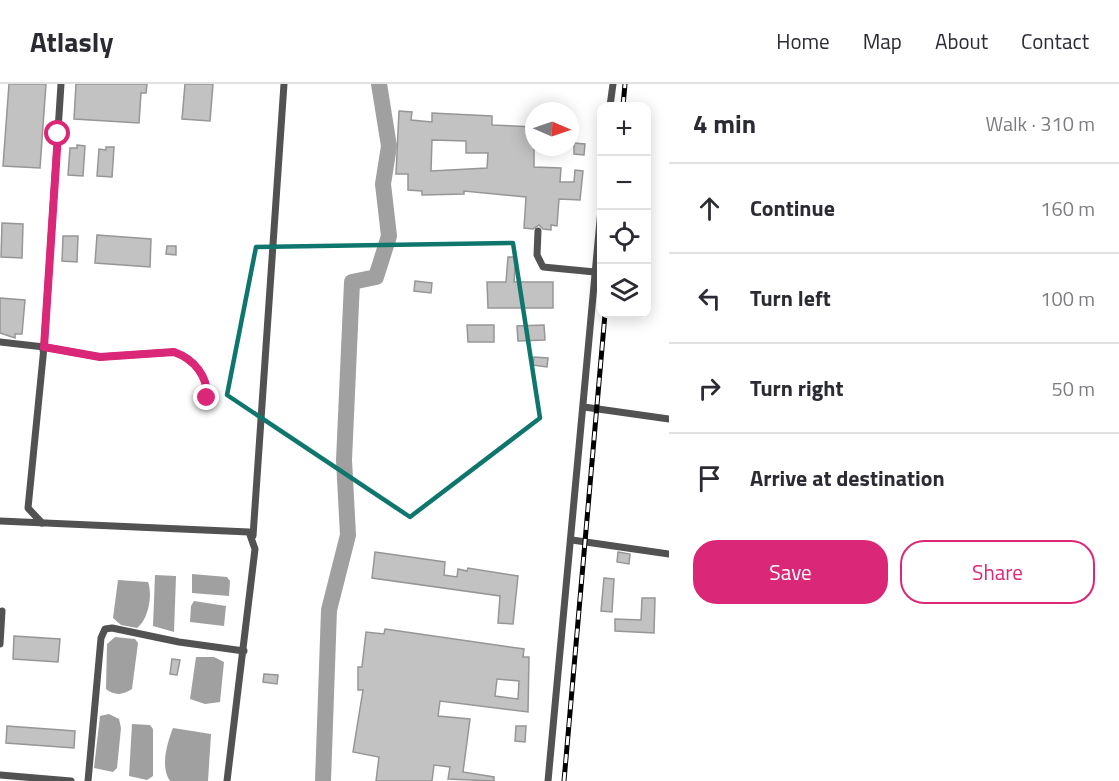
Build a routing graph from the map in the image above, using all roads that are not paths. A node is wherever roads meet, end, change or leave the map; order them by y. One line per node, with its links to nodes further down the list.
1 (61, 84): 9 (street)
2 (284, 84): 15 (street)
3 (613, 84): 4 (street)
4 (611, 102)
5 (601, 210): 7 (street)
6 (538, 231): 7 (street)
7 (595, 272): 11 (street)
8 (0, 342): 9 (street)
9 (44, 347): 10 (street); 14 (street)
10 (207, 398)
11 (584, 408): 12 (street); 16 (street)
12 (669, 419)
13 (0, 521): 14 (street)
14 (42, 522): 15 (street)
15 (252, 537): 20 (street)
16 (572, 540): 17 (street); 25 (street)
17 (669, 554)
18 (2, 611): 19 (street)
19 (0, 644)
20 (244, 651): 23 (street); 24 (street)
21 (0, 775): 22 (street)
22 (71, 781)
23 (88, 781)
24 (227, 781)
25 (548, 781)

